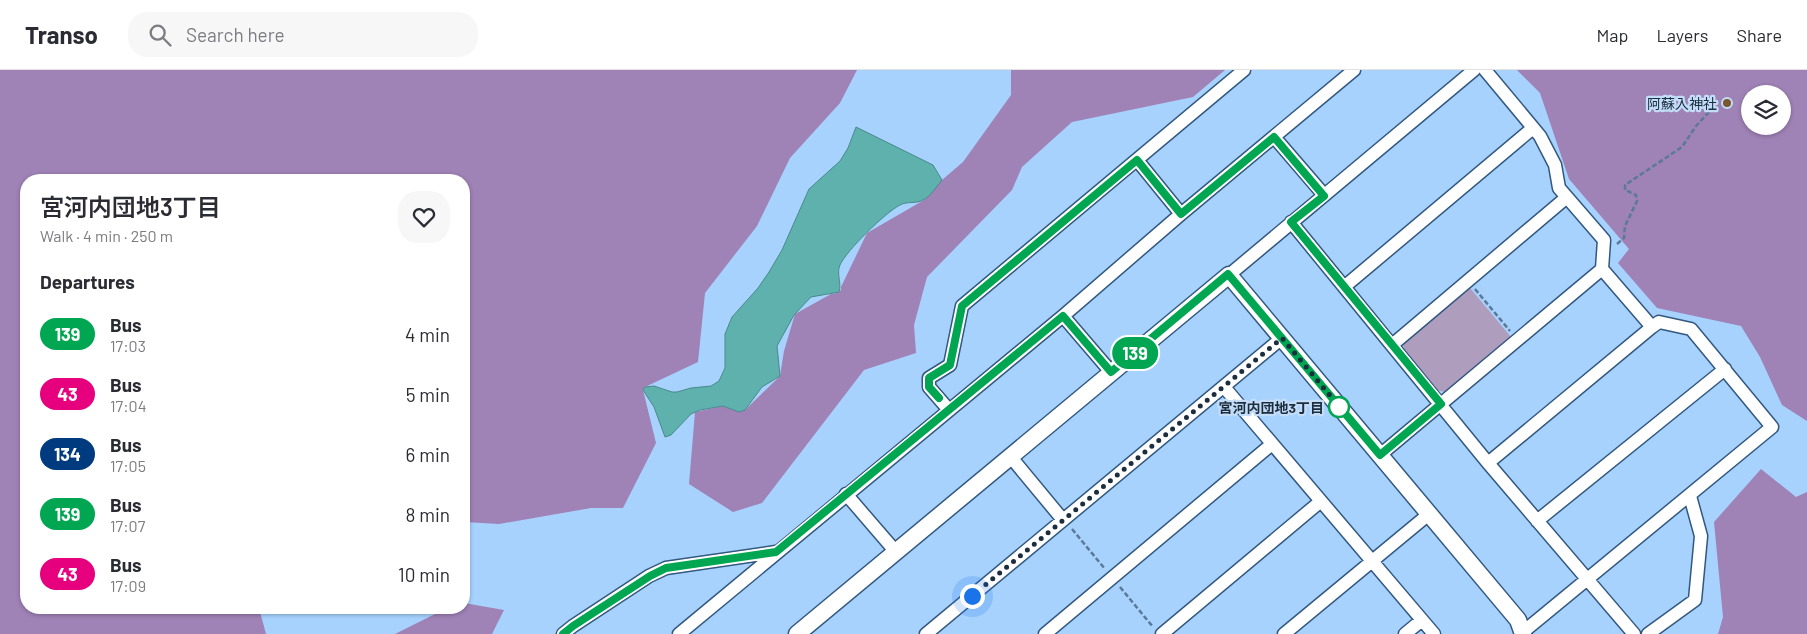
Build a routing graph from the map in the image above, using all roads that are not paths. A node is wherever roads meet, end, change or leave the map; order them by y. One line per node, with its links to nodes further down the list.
1 (1244, 70): 7 (street)
2 (1354, 70): 6 (street)
3 (1474, 70): 8 (street)
4 (1485, 70): 5 (street)
5 (1533, 128): 9 (street); 14 (street)
6 (1274, 137): 8 (street); 10 (street)
7 (1137, 160): 10 (street); 23 (street)
8 (1324, 196): 11 (street)
9 (1567, 196): 12 (street); 18 (street)
10 (1181, 214): 15 (street)
11 (1291, 222): 13 (street); 14 (street)
12 (1602, 269): 16 (street); 22 (street)
13 (1228, 274): 17 (street); 20 (street)
14 (1344, 287): 18 (street)
15 (1063, 316): 20 (street); 23 (street)
16 (1652, 327): 19 (street); 27 (street)
17 (1282, 338): 21 (street); 25 (street)
18 (1392, 345): 22 (street)
19 (1725, 369): 29 (street); 33 (street)
20 (1111, 372): 26 (street)
21 (1224, 387): 24 (street); 32 (street)
22 (1441, 404): 25 (street); 27 (street)
23 (949, 410): 28 (street)
24 (1272, 444): 30 (street); 44 (street)
25 (1380, 455): 31 (street)
26 (1010, 456): 32 (street); 35 (street)
27 (1488, 463): 33 (street)
28 (846, 494): 34 (street); 35 (street)
29 (1690, 496): 37 (street); 50 (street)
30 (1321, 501): 36 (street); 45 (street)
31 (1429, 514): 36 (street); 39 (street)
32 (1063, 520): 43 (street)
33 (1537, 521): 37 (street)
34 (776, 552): 40 (street); 41 (street)
35 (896, 552): 42 (street)
36 (1372, 561): 38 (street); 46 (street)
37 (1587, 581): 39 (street); 49 (street)
38 (1422, 620): 47 (street); 48 (street)
39 (1523, 633)
40 (563, 634)
41 (679, 634)
42 (797, 634)
43 (926, 634)
44 (1045, 634)
45 (1162, 634)
46 (1284, 634)
47 (1404, 634)
48 (1434, 634)
49 (1634, 634)
50 (1648, 634)

